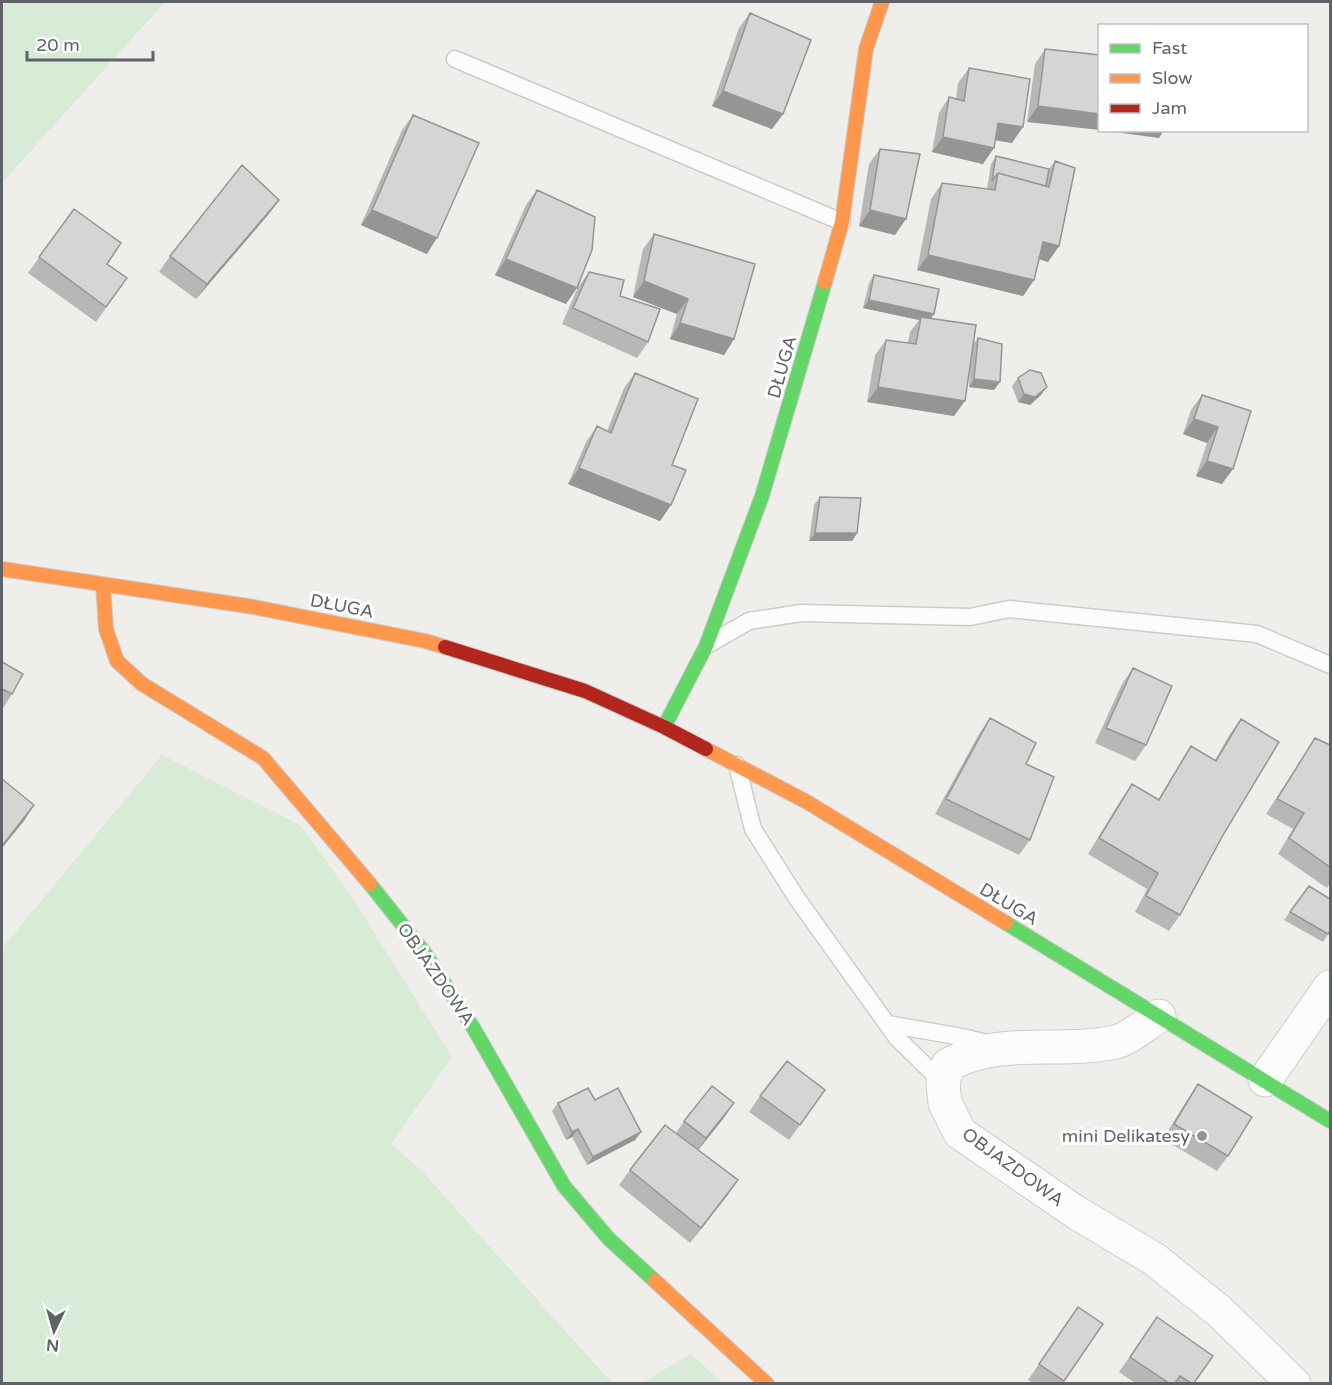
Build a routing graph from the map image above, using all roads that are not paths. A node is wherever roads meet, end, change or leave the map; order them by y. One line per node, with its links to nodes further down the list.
1 (882, 2): 3 (street, DŁUGA)
2 (455, 59): 3 (lane)
3 (842, 222): 6 (street, DŁUGA)
4 (2, 569): 5 (street, DŁUGA)
5 (103, 585): 8 (street, DŁUGA); 17 (street, OBJAZDOWA)
6 (706, 646): 7 (lane); 8 (street, DŁUGA)
7 (1330, 665)
8 (663, 727): 9 (street, DŁUGA)
9 (736, 764): 11 (street, DŁUGA); 12 (lane)
10 (1330, 987): 14 (street)
11 (1159, 1016): 13 (street); 14 (street, DŁUGA)
12 (888, 1024): 13 (lane); 15 (lane)
13 (1004, 1048): 15 (street)
14 (1265, 1080): 16 (street, DŁUGA)
15 (943, 1083): 18 (street, OBJAZDOWA)
16 (1330, 1121)
17 (766, 1383)
18 (1294, 1383)

